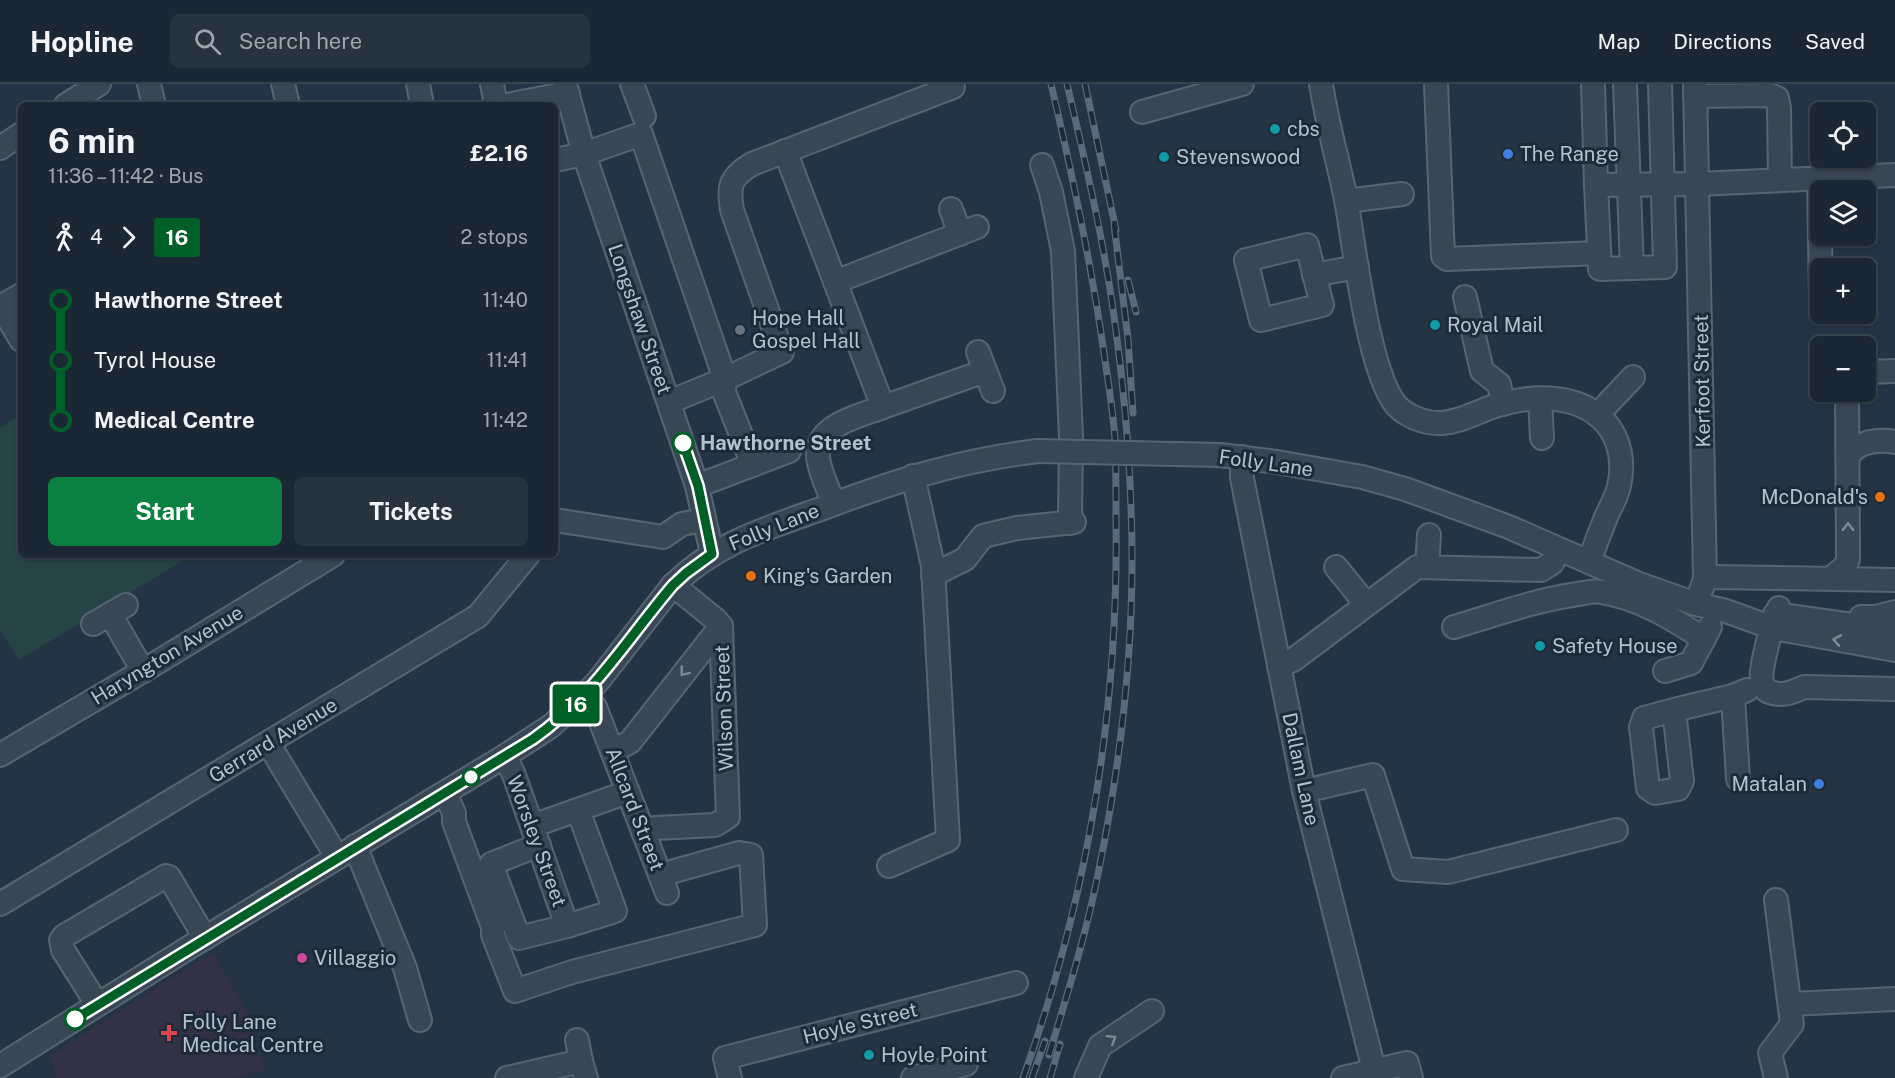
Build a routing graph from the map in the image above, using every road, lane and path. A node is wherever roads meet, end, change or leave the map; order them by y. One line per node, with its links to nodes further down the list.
1 (99, 84): 17 (street)
2 (149, 84): 18 (street)
3 (283, 84): 19 (street)
4 (417, 84): 20 (street)
5 (492, 84): 21 (street)
6 (632, 84): 24 (street)
7 (1242, 84): 23 (street)
8 (1321, 84): 39 (street)
9 (1436, 84): 41 (street)
10 (1593, 84): 37 (street)
11 (1625, 84): 34 (street)
12 (1660, 84): 35 (street)
13 (953, 87): 27 (street)
14 (566, 89): 22 (street); 28 (street, Longshaw Street)
15 (1695, 90): 16 (street); 36 (street, Kerfoot Street)
16 (1783, 91): 33 (street)
17 (71, 102)
18 (153, 102)
19 (287, 102)
20 (421, 102)
21 (495, 102)
22 (518, 102)
23 (1142, 112)
24 (644, 116)
25 (18, 136): 26 (street)
26 (0, 148)
27 (785, 151): 46 (street); 55 (street)
28 (584, 154): 29 (street); 55 (street); 57 (street, Longshaw Street)
29 (558, 159)
30 (1042, 165): 85 (street)
31 (1825, 172): 32 (street); 33 (street); 42 (street)
32 (1895, 175)
33 (1780, 180): 36 (street)
34 (1629, 184): 35 (street); 37 (street); 44 (street)
35 (1663, 184): 36 (street); 44 (street)
36 (1697, 184): 87 (street, Kerfoot Street)
37 (1596, 185): 41 (street)
38 (1402, 194): 39 (street)
39 (1346, 201): 43 (street)
40 (951, 209): 46 (street)
41 (1599, 253): 44 (street)
42 (1823, 258)
43 (1357, 267): 45 (street); 59 (street)
44 (1632, 268)
45 (1314, 275)
46 (835, 282): 60 (street)
47 (18, 297): 49 (street)
48 (1465, 297): 59 (street)
49 (0, 306): 50 (street)
50 (18, 335)
51 (985, 371): 60 (street)
52 (1895, 371): 53 (street)
53 (1876, 372)
54 (1633, 377): 61 (street)
55 (724, 379): 57 (street); 68 (street)
56 (1540, 399): 59 (street); 61 (street); 62 (street)
57 (669, 402): 70 (street, Longshaw Street)
58 (1848, 402): 66 (street)
59 (1503, 404)
60 (883, 407): 71 (street)
61 (1597, 415): 80 (street)
62 (1542, 438)
63 (1895, 442): 66 (street)
64 (789, 451): 68 (street)
65 (1895, 452): 66 (street)
66 (1851, 453): 79 (street, one-way to 66)
67 (1231, 456): 69 (street, Folly Lane, bridge); 75 (street, Folly Lane); 101 (street, Dallam Lane)
68 (753, 465): 70 (street)
69 (913, 476): 71 (street, Folly Lane); 85 (street)
70 (698, 486): 76 (street, Longshaw Street)
71 (834, 504): 76 (street, Folly Lane)
72 (558, 520): 73 (street)
73 (693, 522)
74 (1429, 535): 81 (street)
75 (1558, 550): 80 (street, Folly Lane); 83 (street)
76 (712, 554): 89 (street, Folly Lane)
77 (328, 558): 102 (street, Haryngton Avenue)
78 (526, 558): 109 (street, Gerrard Avenue)
79 (1848, 559): 84 (street); 86 (street)
80 (1589, 562): 91 (street)
81 (1427, 566): 83 (street); 90 (street)
82 (1336, 567): 90 (street)
83 (1515, 570): 92 (street)
84 (1895, 571)
85 (933, 575): 122 (street)
86 (1831, 578): 87 (street); 88 (street)
87 (1705, 579): 91 (street, Kerfoot Street)
88 (1895, 580)
89 (673, 585): 96 (street, Wilson Street); 106 (street, Folly Lane)
90 (1366, 604): 101 (street)
91 (1713, 608): 95 (street); 95 (street); 99 (street, Kerfoot Street)
92 (1512, 609): 97 (street); 99 (street)
93 (1895, 612): 95 (street)
94 (110, 614): 102 (street)
95 (1776, 617): 98 (street); 100 (street, one-way to 95); 104 (street)
96 (720, 626): 110 (street, one-way to 110); 119 (street, Wilson Street)
97 (1454, 627)
98 (1895, 631)
99 (1704, 639): 103 (street, Kerfoot Street)
100 (1895, 650)
101 (1279, 666): 114 (street, Dallam Lane)
102 (143, 670): 111 (street, Haryngton Avenue)
103 (1665, 670)
104 (1762, 684): 105 (street); 107 (street)
105 (1895, 689)
106 (585, 695): 110 (street, Allcard Street); 112 (street, Folly Lane)
107 (1733, 696): 108 (street); 113 (street)
108 (1674, 710)
109 (268, 743): 121 (street); 124 (street, Gerrard Avenue)
110 (612, 752): 116 (street, Allcard Street)
111 (0, 755)
112 (505, 756): 115 (street, Folly Lane); 120 (street, Worsley Street)
113 (1738, 779)
114 (1304, 791): 118 (street); 136 (street, Dallam Lane)
115 (445, 792): 119 (street, Allcard Street); 121 (street, Folly Lane)
116 (628, 792): 117 (street); 119 (street, Allcard Street)
117 (578, 810): 120 (street); 125 (street)
118 (1616, 830)
119 (643, 832)
120 (536, 836): 125 (street, Worsley Street); 125 (street)
121 (346, 852): 126 (street, Folly Lane); 132 (street)
122 (889, 866)
123 (1776, 900): 130 (street)
124 (0, 904)
125 (567, 926)
126 (205, 938): 129 (street, Folly Lane); 129 (street)
127 (1016, 982): 138 (street, Hoyle Street)
128 (1895, 999): 130 (street)
129 (97, 1004): 135 (street, Folly Lane)
130 (1790, 1004): 143 (street)
131 (1152, 1011): 140 (street, one-way to 131)
132 (420, 1020)
133 (582, 1059): 137 (street)
134 (966, 1064): 139 (street)
135 (0, 1066)
136 (1376, 1074): 141 (street); 142 (street)
137 (507, 1078)
138 (730, 1078)
139 (913, 1078)
140 (1086, 1078)
141 (1343, 1078)
142 (1411, 1078)
143 (1776, 1078)

